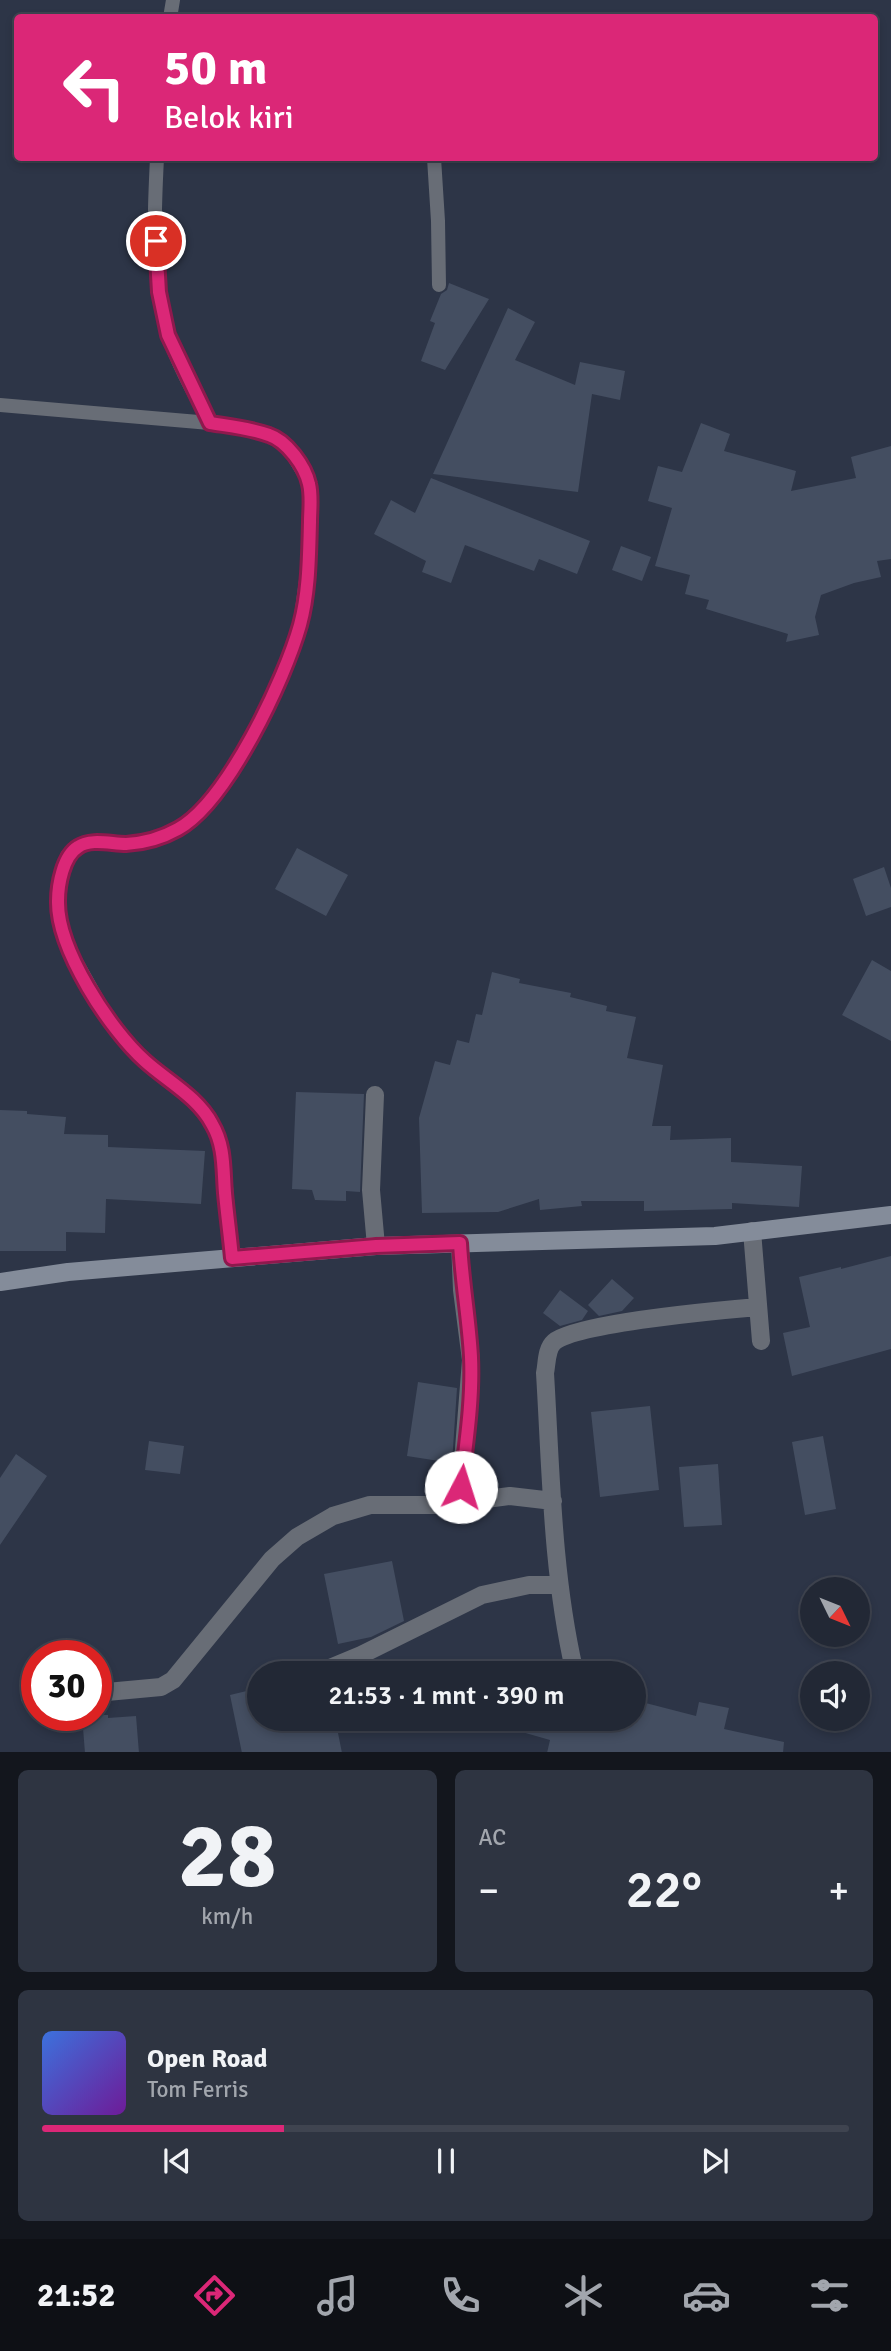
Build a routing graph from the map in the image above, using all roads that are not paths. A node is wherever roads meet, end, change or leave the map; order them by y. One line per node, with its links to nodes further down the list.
1 (157, 161): 5 (lane)
2 (434, 161): 3 (lane)
3 (439, 285)
4 (0, 405): 5 (lane)
5 (210, 423): 11 (lane)
6 (375, 1095): 10 (street)
7 (891, 1215): 8 (street)
8 (751, 1231): 9 (street); 13 (street)
9 (460, 1243): 10 (street); 16 (street)
10 (376, 1246): 11 (street)
11 (232, 1258): 12 (street)
12 (0, 1282)
13 (758, 1307): 14 (street); 15 (street)
14 (761, 1341)
15 (553, 1501): 16 (street); 17 (street)
16 (457, 1503): 20 (street)
17 (558, 1585): 18 (street); 19 (street)
18 (345, 1661)
19 (572, 1661)
20 (112, 1692)

